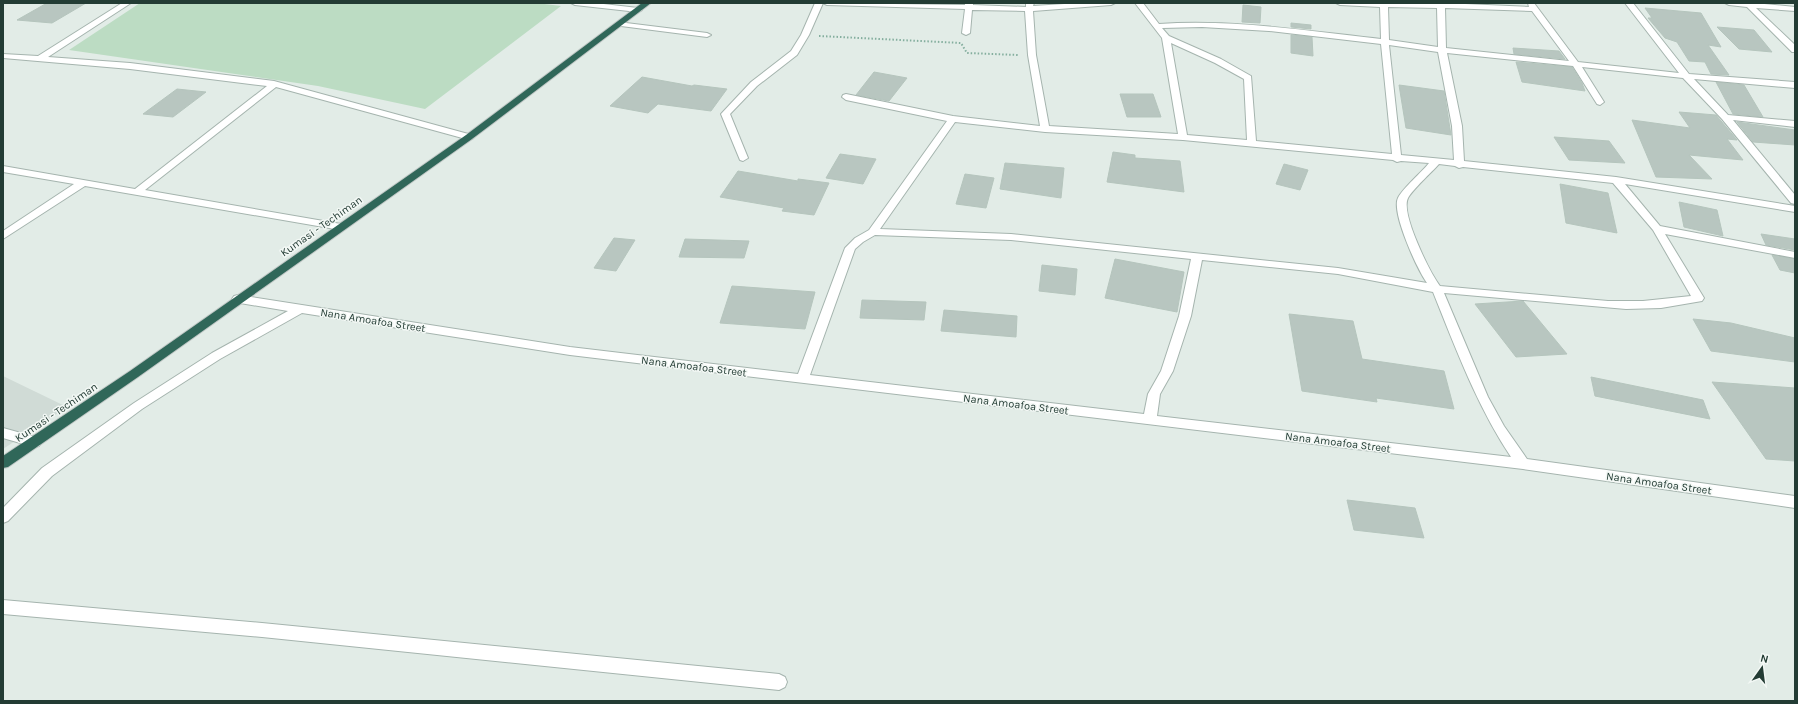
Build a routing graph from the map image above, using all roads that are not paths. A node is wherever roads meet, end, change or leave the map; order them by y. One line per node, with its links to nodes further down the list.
1 (127, 3): 31 (street)
2 (574, 3): 21 (street)
3 (647, 3): 21 (highway, Kumasi - Techiman)
4 (819, 3): 45 (street)
5 (828, 3): 12 (street)
6 (1111, 3): 18 (street)
7 (1139, 3): 23 (street)
8 (1340, 3): 13 (street)
9 (1530, 3): 19 (street)
10 (1629, 3): 33 (street)
11 (1729, 3): 14 (street)
12 (869, 4): 15 (street)
13 (1384, 4): 17 (street); 27 (street)
14 (1748, 4): 20 (street); 29 (street)
15 (920, 5): 16 (street)
16 (969, 5): 18 (street); 24 (street)
17 (1440, 5): 19 (street); 28 (street)
18 (1029, 6): 41 (street)
19 (1536, 9): 32 (street)
20 (1795, 9)
21 (638, 10): 22 (highway, Kumasi - Techiman)
22 (621, 24): 25 (street); 43 (highway, Kumasi - Techiman)
23 (1157, 26): 26 (street); 27 (street)
24 (966, 33)
25 (707, 35)
26 (1166, 38): 42 (street); 44 (street)
27 (1385, 41): 28 (street); 46 (street)
28 (1442, 50): 32 (street); 48 (street)
29 (1795, 50)
30 (3, 56): 31 (street)
31 (41, 58): 34 (street)
32 (1575, 63): 33 (street); 37 (street)
33 (1686, 76): 35 (street); 38 (street)
34 (274, 84): 43 (street); 52 (street)
35 (1795, 85)
36 (846, 97): 39 (street)
37 (1600, 102)
38 (1726, 117): 40 (street); 53 (street)
39 (953, 119): 41 (street); 57 (street)
40 (1795, 124)
41 (1045, 129): 42 (street)
42 (1183, 137): 44 (street)
43 (469, 138): 55 (highway, Kumasi - Techiman)
44 (1252, 144): 46 (street)
45 (744, 158)
46 (1397, 159): 47 (street)
47 (1436, 162): 48 (street); 61 (street)
48 (1460, 164): 50 (street)
49 (3, 169): 51 (street)
50 (1616, 180): 54 (street); 56 (street)
51 (83, 183): 52 (street); 58 (street)
52 (136, 193): 55 (street)
53 (1795, 201)
54 (1795, 209)
55 (341, 227): 62 (highway, Kumasi - Techiman)
56 (1657, 229): 59 (street); 61 (street)
57 (873, 232): 60 (street); 64 (street)
58 (3, 236)
59 (1795, 255)
60 (1197, 256): 61 (street); 65 (street)
61 (1437, 289): 69 (street)
62 (238, 299): 63 (street, Nana Amoafoa Street); 67 (highway, Kumasi - Techiman)
63 (300, 309): 64 (street, Nana Amoafoa Street); 71 (street)
64 (803, 378): 65 (street, Nana Amoafoa Street)
65 (1150, 420): 69 (street, Nana Amoafoa Street)
66 (3, 433): 67 (street)
67 (34, 442): 68 (highway, Kumasi - Techiman)
68 (3, 462)
69 (1523, 464): 70 (street, Nana Amoafoa Street)
70 (1795, 502)
71 (3, 517)
72 (3, 607): 73 (street)
73 (779, 682)

